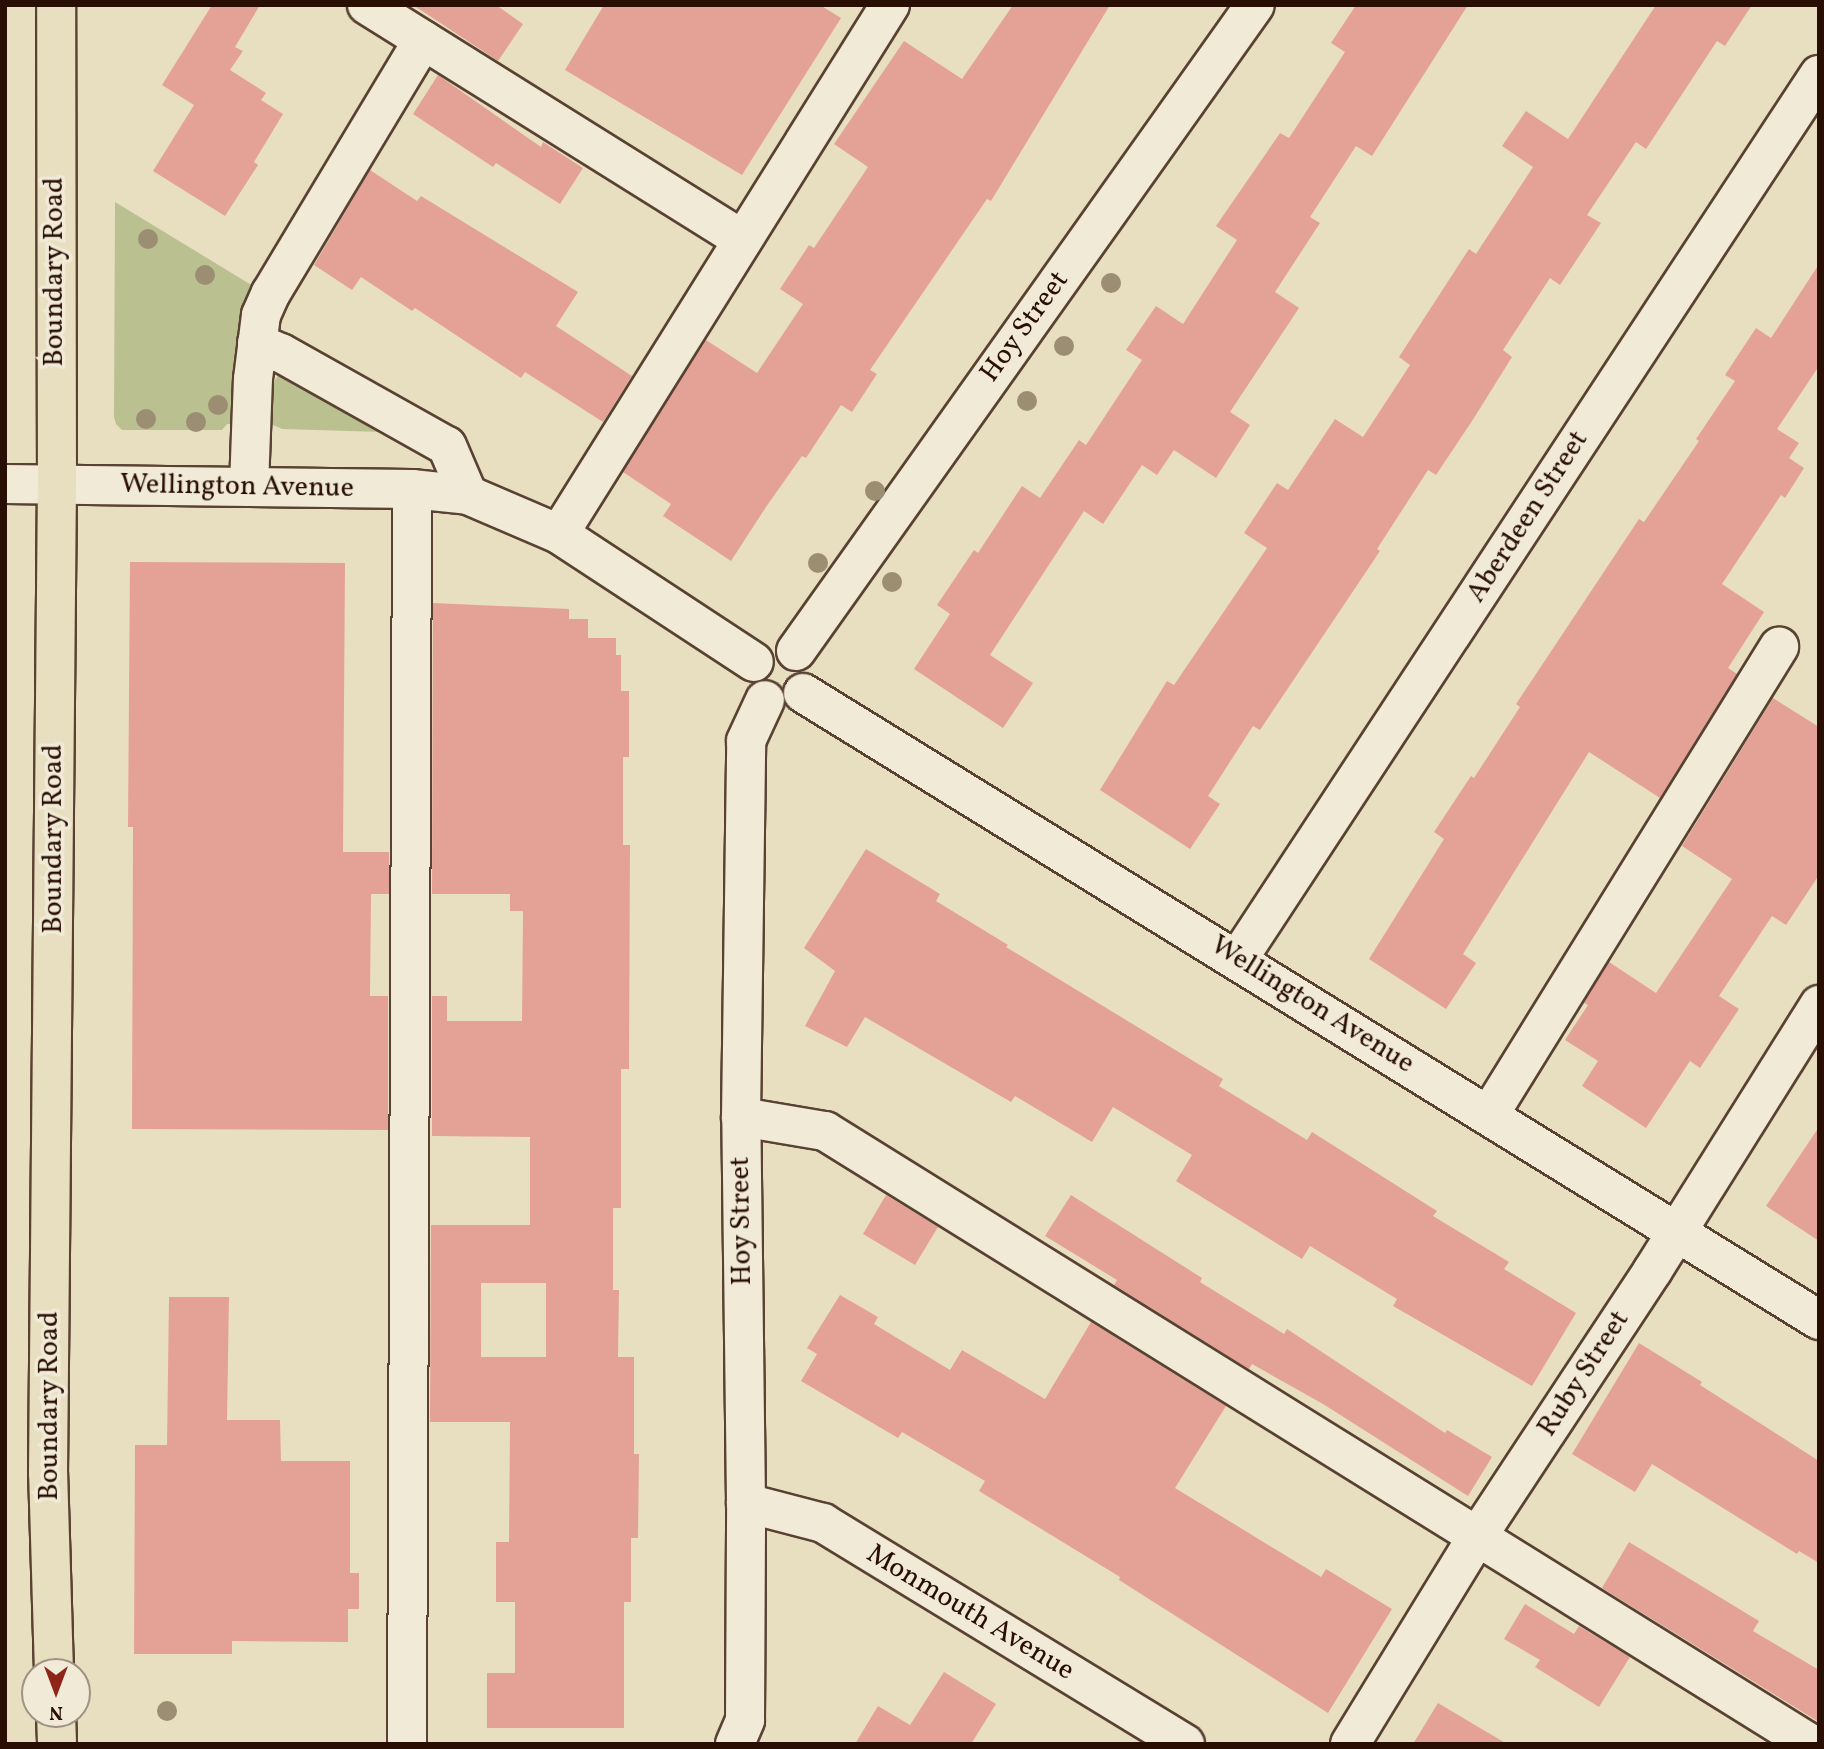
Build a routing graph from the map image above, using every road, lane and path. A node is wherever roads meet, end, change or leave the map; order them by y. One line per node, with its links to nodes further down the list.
1 (56, 5): 10 (main road, Boundary Road)
2 (367, 5): 5 (street)
3 (890, 5): 7 (street)
4 (1255, 5): 16 (street, Hoy Street)
5 (423, 40): 7 (street); 8 (street)
6 (1819, 75): 20 (street, Aberdeen Street)
7 (743, 240): 14 (street)
8 (257, 343): 11 (street); 13 (street)
9 (5, 484): 10 (street, Wellington Avenue)
10 (57, 484): 11 (street, Wellington Avenue); 28 (main road, Boundary Road)
11 (249, 486): 12 (street, Wellington Avenue)
12 (412, 489): 13 (street, Wellington Avenue); 29 (street)
13 (468, 495): 14 (street, Wellington Avenue)
14 (559, 534): 17 (street, Wellington Avenue)
15 (1779, 647): 22 (street)
16 (796, 651): 17 (street); 18 (street)
17 (754, 662): 19 (street)
18 (803, 692): 19 (street); 20 (street, Wellington Avenue)
19 (765, 699): 23 (street, Hoy Street)
20 (1238, 959): 22 (street, Wellington Avenue)
21 (1819, 1005): 24 (street, Ruby Street)
22 (1489, 1115): 24 (street, Wellington Avenue)
23 (741, 1117): 26 (street, Hoy Street); 27 (street)
24 (1676, 1232): 25 (street, Wellington Avenue); 27 (street, Ruby Street)
25 (1819, 1320)
26 (746, 1503): 30 (street, Hoy Street); 31 (street, Monmouth Avenue)
27 (1477, 1537): 32 (street, Ruby Street); 33 (street)
28 (54, 1658)
29 (407, 1744)
30 (735, 1744)
31 (1185, 1744)
32 (1350, 1744)
33 (1811, 1744)

